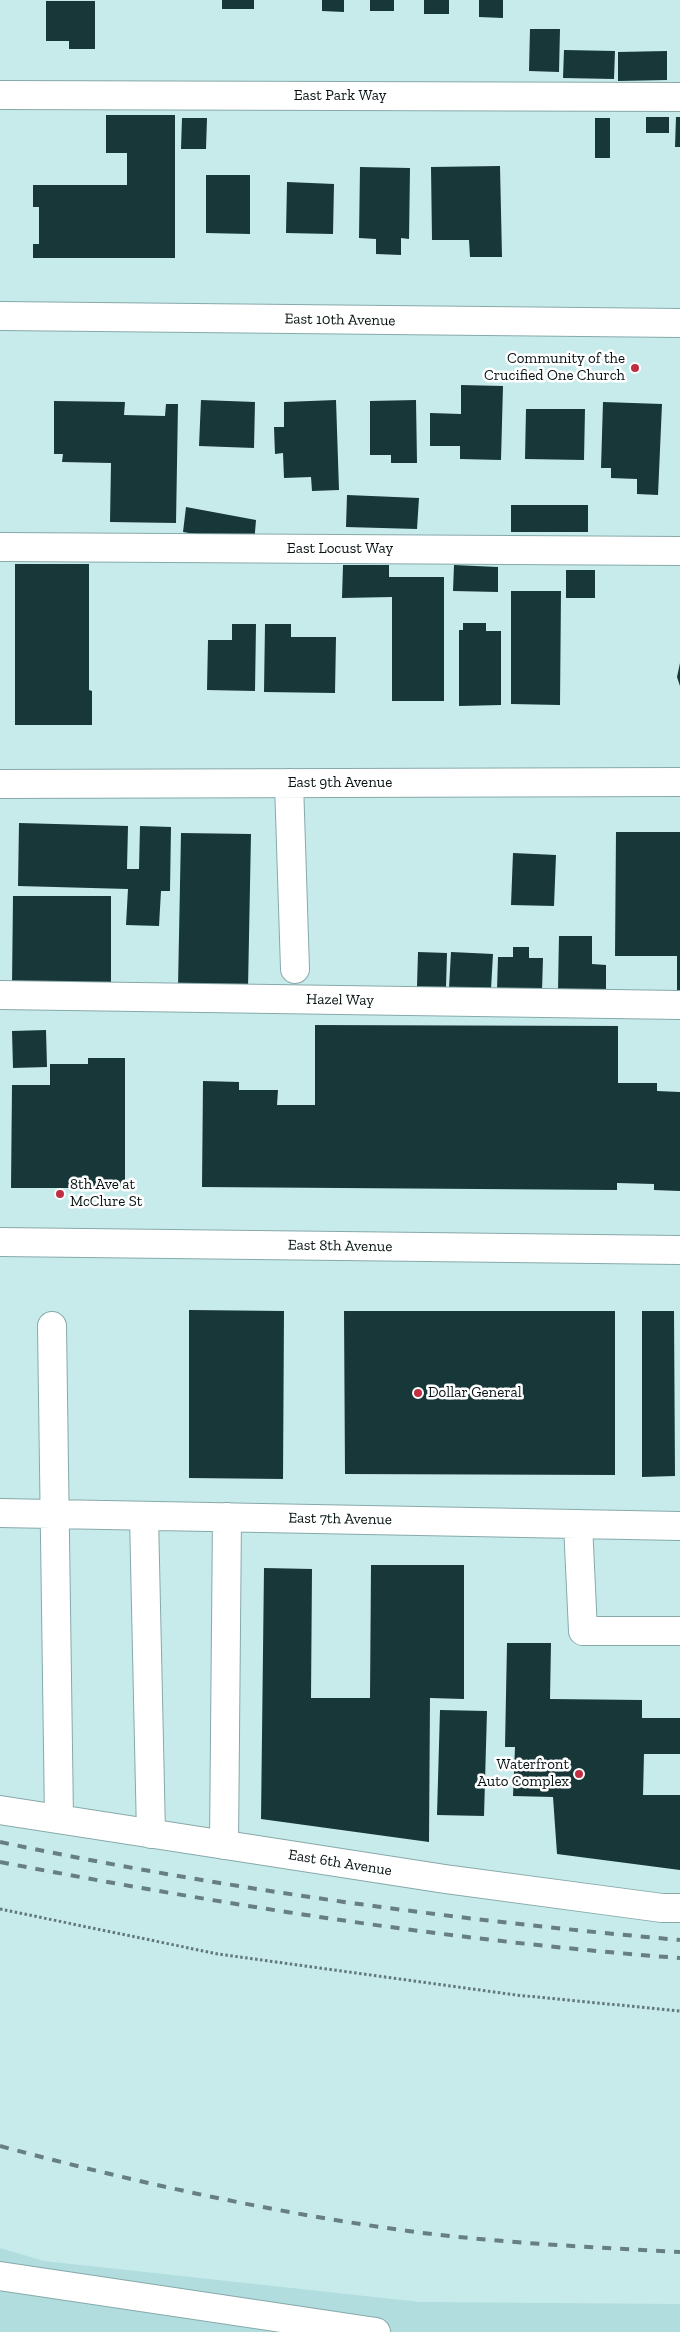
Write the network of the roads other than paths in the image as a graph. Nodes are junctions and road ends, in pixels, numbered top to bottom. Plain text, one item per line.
1 (0, 95) edge
2 (680, 97) edge
3 (0, 316) edge
4 (680, 323) edge
5 (0, 547) edge
6 (680, 551) edge
7 (680, 782) edge
8 (289, 783) junction
9 (0, 784) edge
10 (295, 969) dead end
11 (0, 995) edge
12 (680, 1004) edge
13 (0, 1242) edge
14 (680, 1250) edge
15 (52, 1326) dead end
16 (0, 1512) edge
17 (56, 1514) junction
18 (144, 1516) junction
19 (227, 1517) junction
20 (578, 1524) junction
21 (680, 1526) edge
22 (680, 1631) edge
23 (0, 1810) edge
24 (59, 1819) junction
25 (151, 1834) junction
26 (224, 1845) junction
27 (680, 1908) edge
28 (0, 2276) edge
29 (376, 2332) edge

1 - 2 street, East Park Way
3 - 4 street, East 10th Avenue
5 - 6 street, East Locust Way
7 - 8 street, East 9th Avenue
8 - 9 street, East 9th Avenue
8 - 10 street
11 - 12 street, Hazel Way
13 - 14 street, East 8th Avenue
15 - 17 street
16 - 17 street, East 7th Avenue
17 - 18 street, East 7th Avenue
17 - 24 street
18 - 19 street, East 7th Avenue
18 - 25 street
19 - 20 street, East 7th Avenue
19 - 26 street
20 - 21 street, East 7th Avenue
20 - 22 street
23 - 24 street, East 6th Avenue
24 - 25 street, East 6th Avenue
25 - 26 street, East 6th Avenue
26 - 27 street, East 6th Avenue
28 - 29 street

